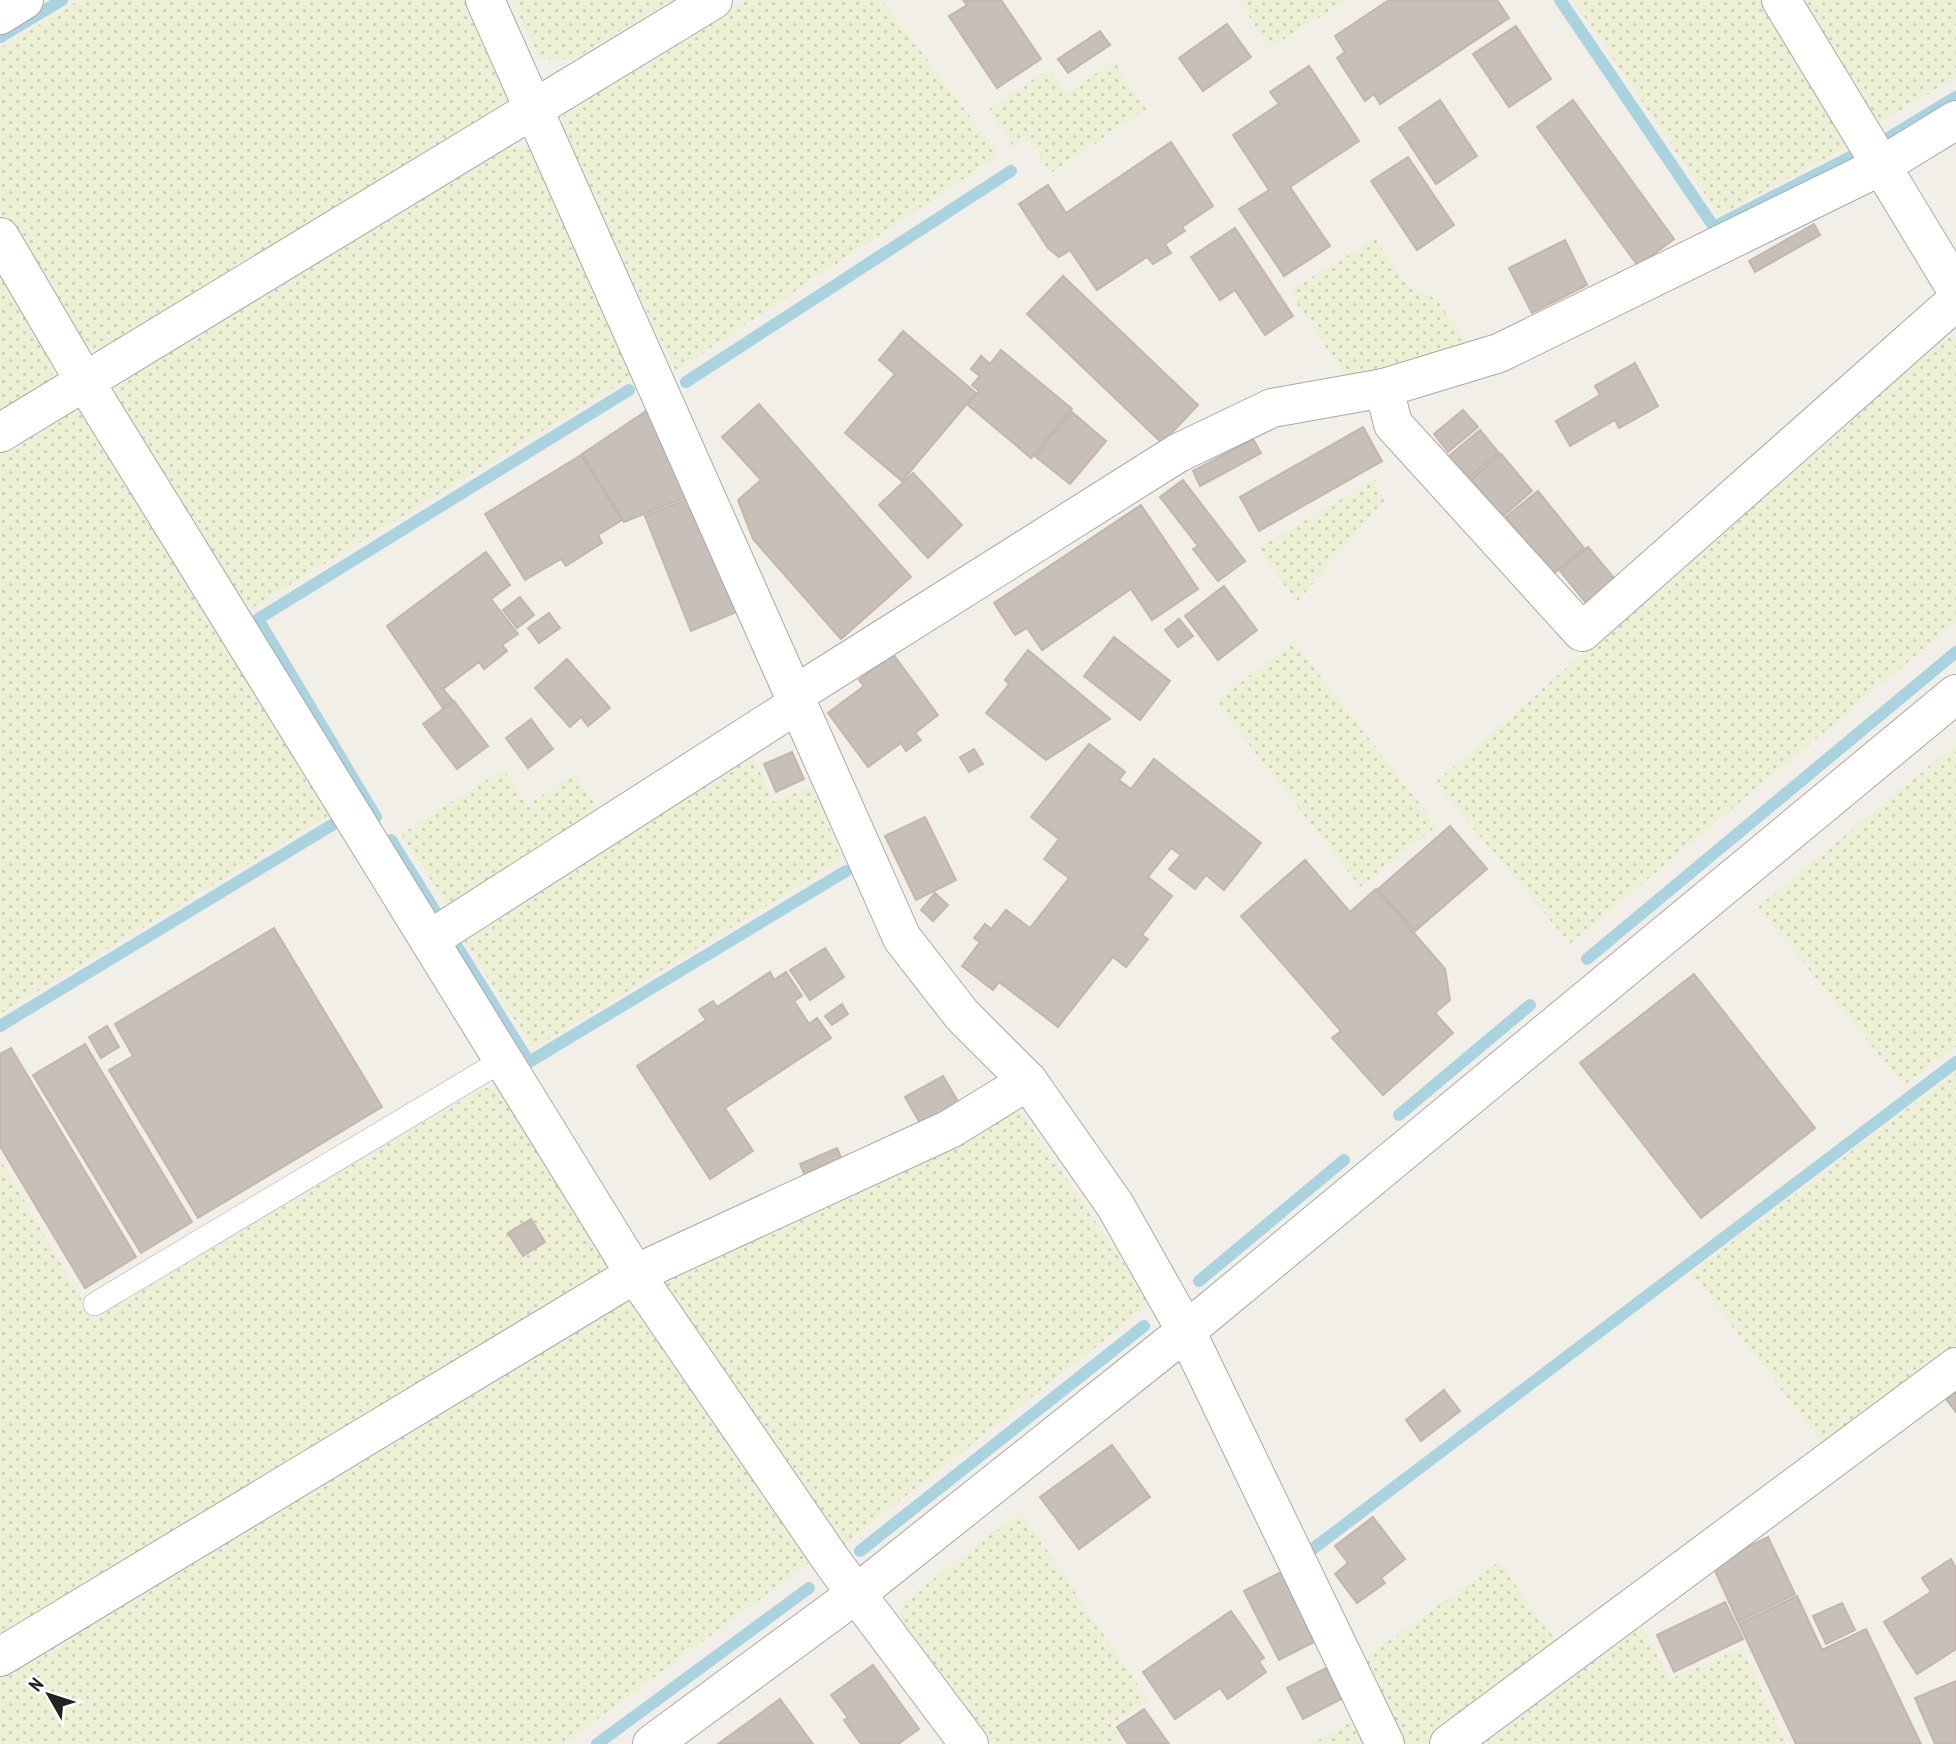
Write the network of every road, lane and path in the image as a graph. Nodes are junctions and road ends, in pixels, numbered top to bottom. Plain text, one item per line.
1 (24, 0) edge
2 (485, 0) edge
3 (713, 0) edge
4 (1781, 0) edge
5 (0, 15) edge
6 (535, 108) junction
7 (1956, 120) edge
8 (1881, 166) junction
9 (0, 237) edge
10 (1956, 289) edge
11 (1956, 301) edge
12 (85, 382) junction
13 (1384, 388) junction
14 (0, 433) edge
15 (1956, 694) edge
16 (797, 699) junction
17 (429, 940) junction
18 (503, 1060) junction
19 (1028, 1081) junction
20 (635, 1274) junction
21 (95, 1304) dead end
22 (1186, 1331) junction
23 (1956, 1367) edge
24 (856, 1594) junction
25 (0, 1657) edge
26 (652, 1744) edge
27 (969, 1744) edge
28 (1385, 1744) edge
29 (1449, 1744) edge

1 - 5 street
2 - 6 street
3 - 6 street
4 - 8 street
6 - 12 street
6 - 16 street
7 - 8 street
8 - 10 street
8 - 13 street
9 - 12 street
11 - 13 street
12 - 14 street
12 - 17 street
13 - 16 street
15 - 22 street
16 - 17 street
16 - 19 street
17 - 18 street
18 - 20 street
18 - 21 lane
19 - 20 street
19 - 22 street
20 - 24 street
20 - 25 street
22 - 24 street
22 - 28 street
23 - 29 street
24 - 26 street
24 - 27 street

